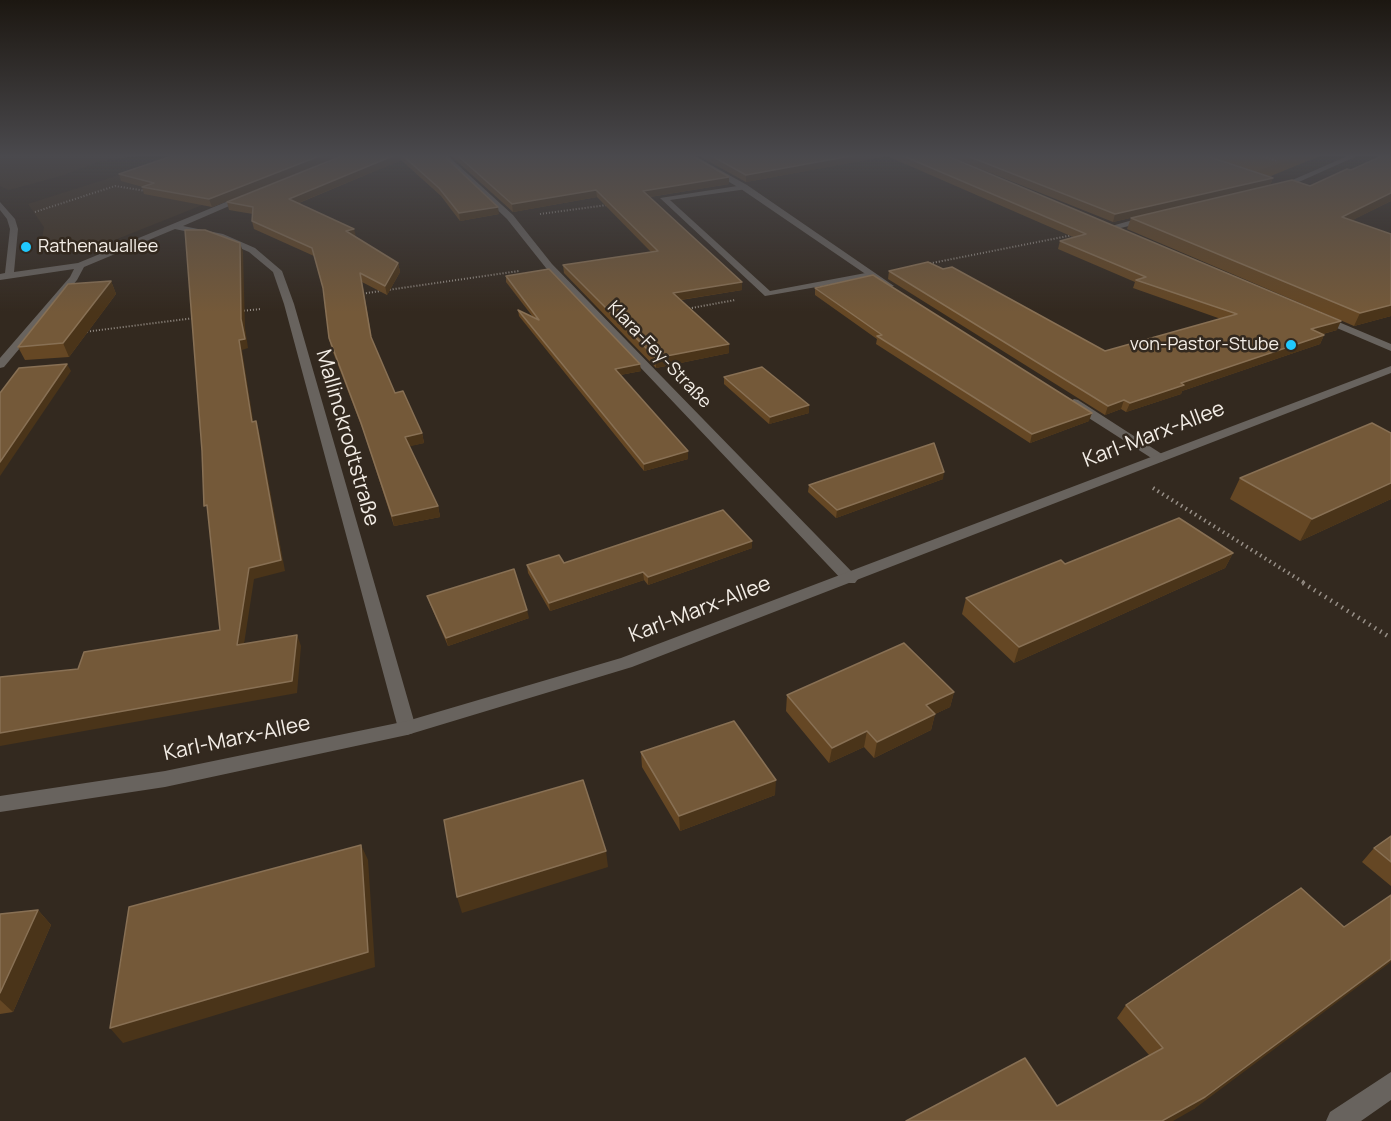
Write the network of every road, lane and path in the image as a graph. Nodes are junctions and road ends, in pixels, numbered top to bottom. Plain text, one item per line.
1 (3, 207) edge
2 (48, 207) edge
3 (219, 207) edge
4 (500, 207) edge
5 (589, 207) edge
6 (674, 207) edge
7 (773, 207) edge
8 (1157, 216) edge
9 (510, 217) junction
10 (12, 219) junction
11 (1101, 223) edge
12 (173, 226) junction
13 (1112, 227) junction
14 (1133, 236) edge
15 (80, 265) junction
16 (549, 267) junction
17 (871, 275) junction
18 (5, 277) edge
19 (0, 286) edge
20 (360, 294) edge
21 (768, 294) junction
22 (901, 294) edge
23 (289, 304) junction
24 (675, 311) edge
25 (230, 313) edge
26 (206, 316) edge
27 (1316, 316) edge
28 (79, 332) edge
29 (1391, 348) edge
30 (0, 365) edge
31 (1391, 369) edge
32 (1061, 395) edge
33 (1161, 458) junction
34 (1128, 471) junction
35 (850, 579) junction
36 (1391, 638) edge
37 (407, 728) junction
38 (0, 804) edge
39 (1391, 1084) edge
40 (1339, 1121) edge

1 - 10 street
2 - 10 path
3 - 12 street
4 - 9 street, Klara-Fey-Straße
5 - 9 path
6 - 21 street
7 - 17 street
8 - 13 street
9 - 16 street, Klara-Fey-Straße
10 - 18 street
11 - 13 street
12 - 15 street
12 - 23 street, Mallinckrodtstraße
13 - 14 street
13 - 17 path
15 - 18 street
15 - 30 street
16 - 20 path
16 - 35 street, Klara-Fey-Straße
17 - 21 street
17 - 22 street
18 - 19 street
21 - 24 path
23 - 25 path
23 - 37 street, Mallinckrodtstraße
26 - 28 path
27 - 29 street
31 - 33 street, Karl-Marx-Allee
32 - 33 street
33 - 34 street, Karl-Marx-Allee
34 - 35 street, Karl-Marx-Allee
34 - 36 path
35 - 37 street, Karl-Marx-Allee
37 - 38 street, Karl-Marx-Allee
39 - 40 street

